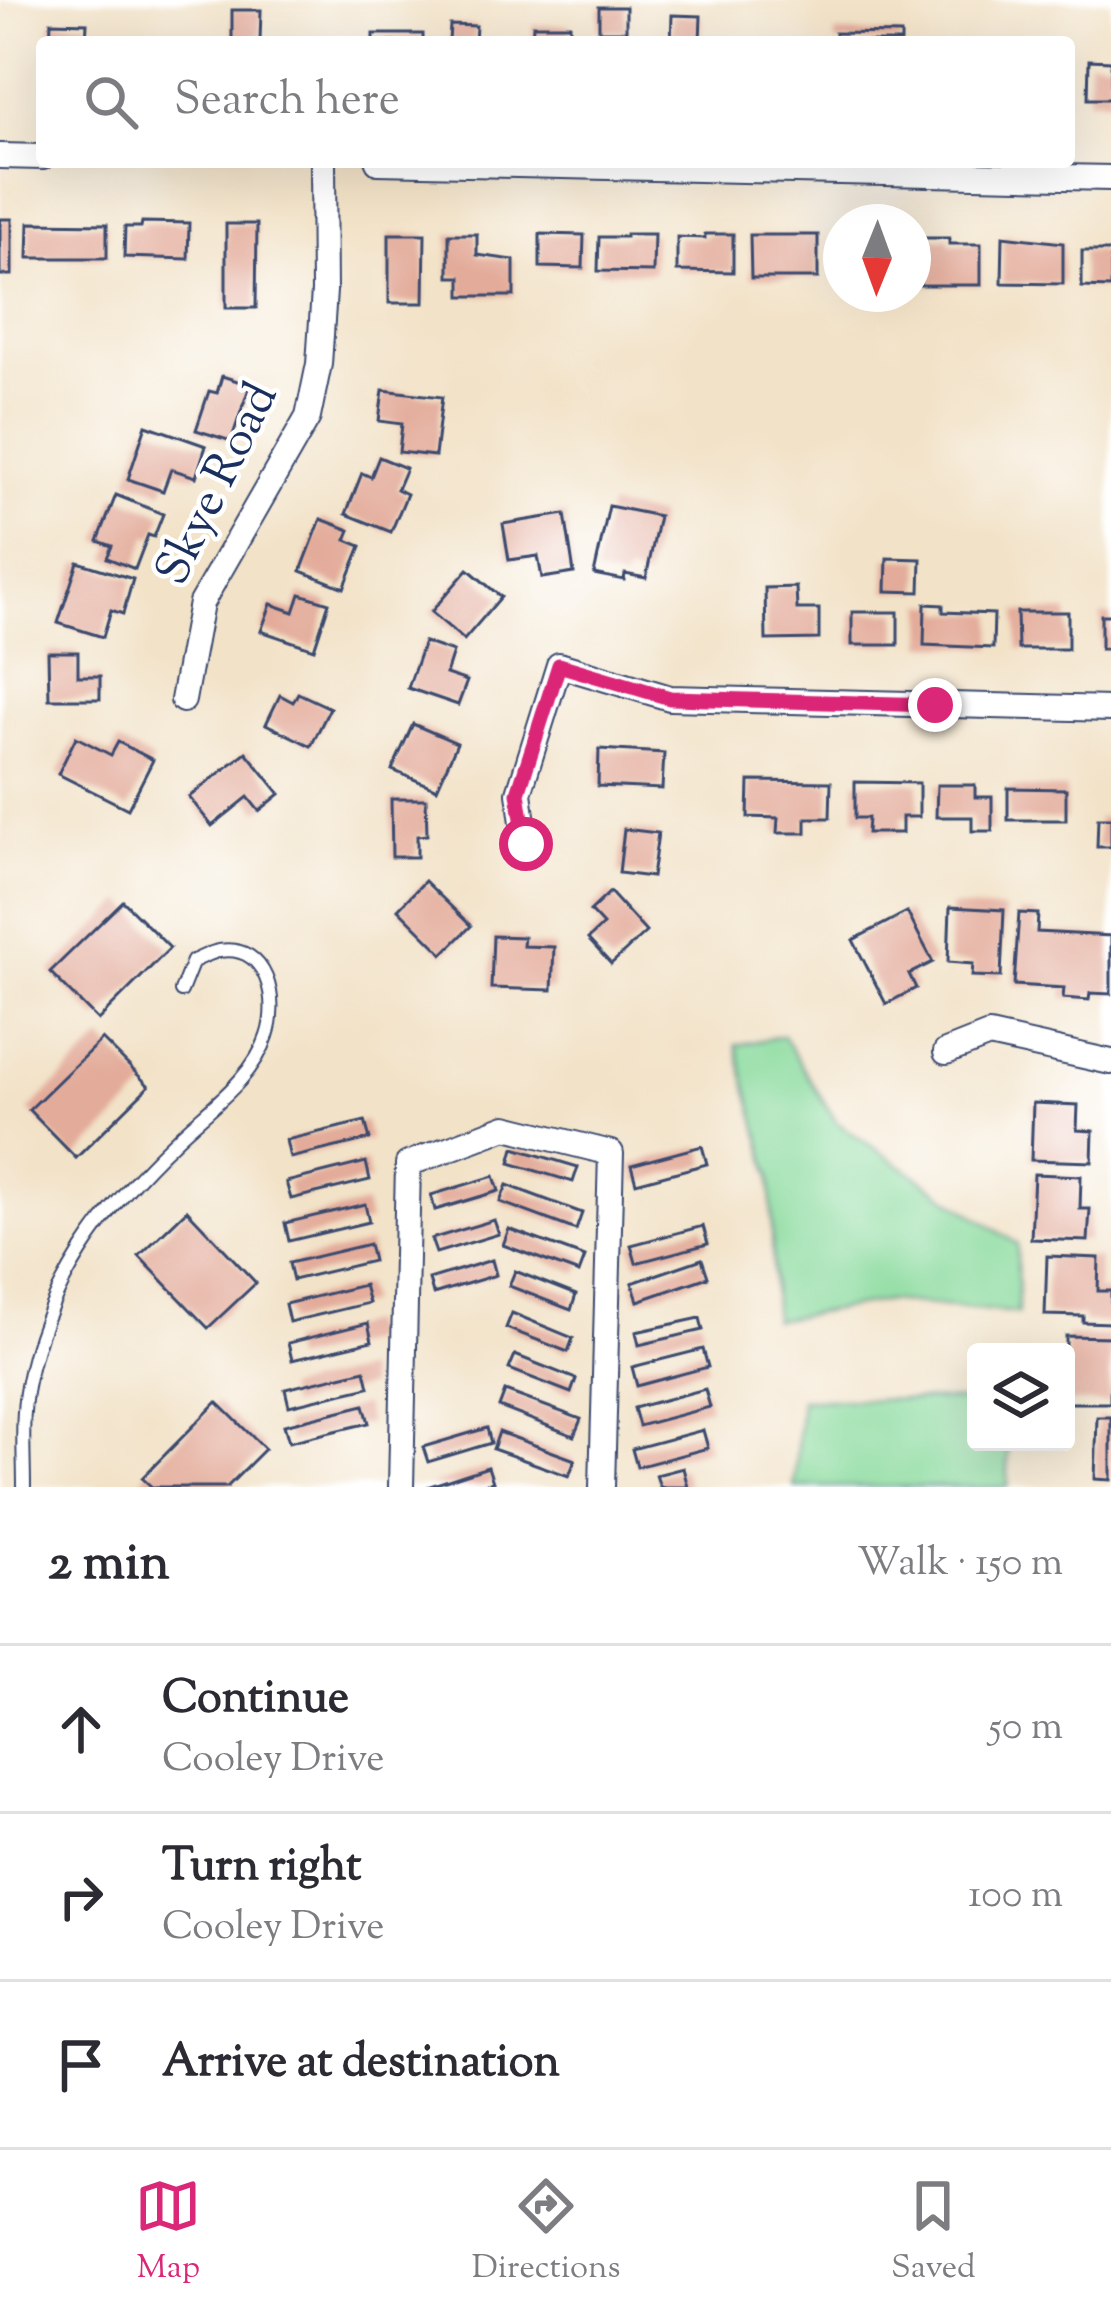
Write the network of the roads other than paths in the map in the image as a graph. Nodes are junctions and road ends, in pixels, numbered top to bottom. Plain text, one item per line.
1 (0, 156) edge
2 (36, 157) edge
3 (323, 168) edge
4 (653, 168) edge
5 (1111, 178) edge
6 (183, 700) dead end
7 (1111, 709) edge
8 (526, 844) dead end
9 (181, 992) dead end
10 (946, 1052) dead end
11 (1111, 1062) edge
12 (24, 1487) edge
13 (401, 1487) edge
14 (602, 1487) edge

1 - 2 street
3 - 6 street, Skye Road
4 - 5 street
7 - 8 street
9 - 12 lane
10 - 11 street
13 - 14 street

